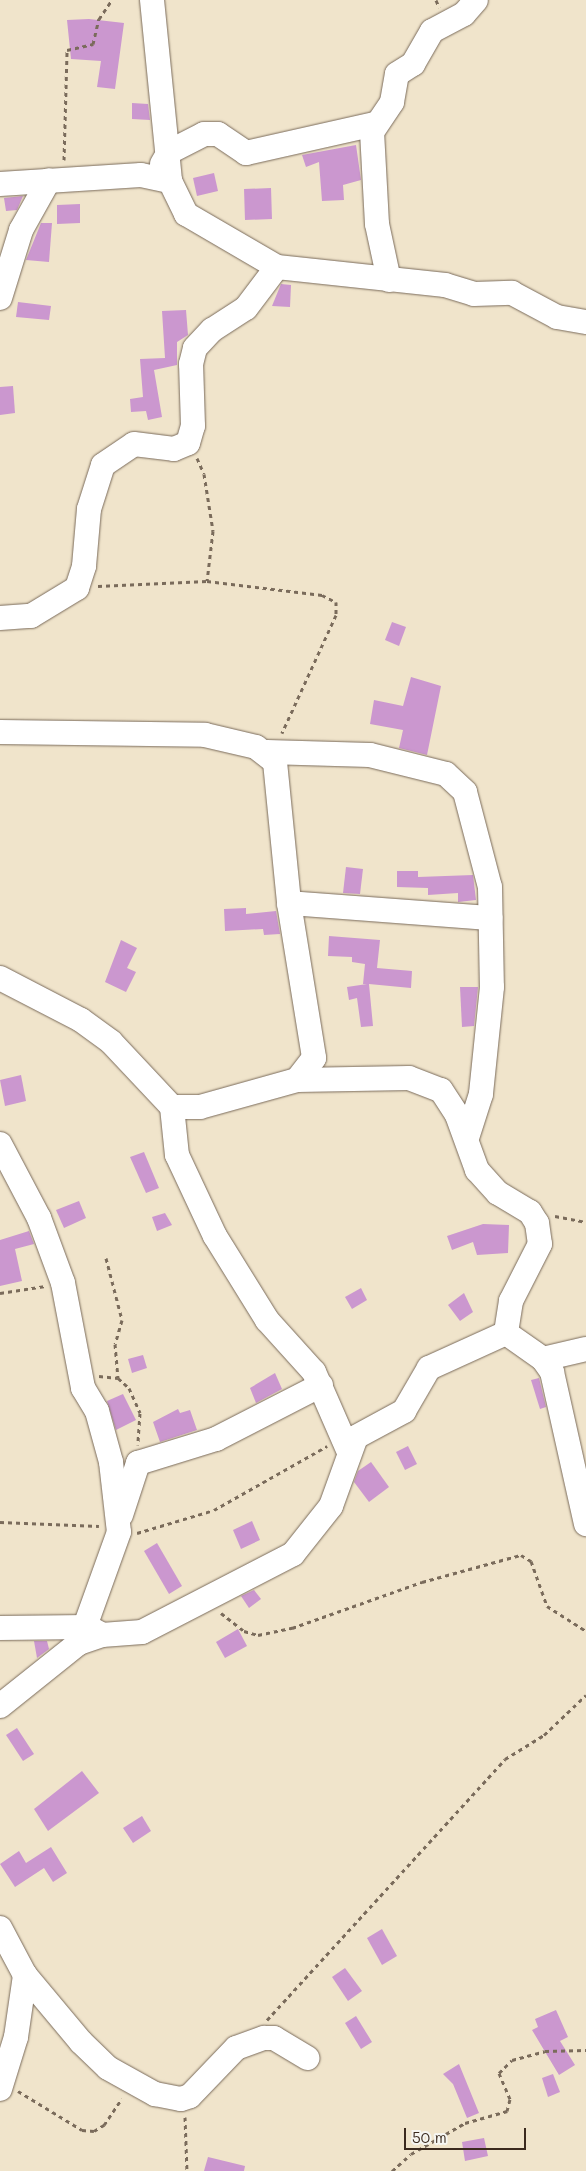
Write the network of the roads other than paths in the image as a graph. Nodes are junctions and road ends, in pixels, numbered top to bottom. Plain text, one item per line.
1 (152, 0) edge
2 (476, 0) edge
3 (375, 124) junction
4 (169, 152) junction
5 (162, 178) junction
6 (48, 180) junction
7 (0, 184) edge
8 (277, 267) junction
9 (389, 280) junction
10 (0, 298) edge
11 (586, 322) edge
12 (0, 618) edge
13 (0, 732) edge
14 (271, 752) junction
15 (289, 903) junction
16 (490, 918) junction
17 (0, 978) edge
18 (314, 1058) junction
19 (298, 1080) junction
20 (337, 1080) junction
21 (172, 1107) junction
22 (467, 1138) junction
23 (0, 1144) edge
24 (506, 1332) junction
25 (586, 1349) edge
26 (543, 1359) junction
27 (321, 1386) junction
28 (346, 1439) junction
29 (586, 1524) edge
30 (119, 1526) junction
31 (0, 1628) edge
32 (90, 1635) junction
33 (0, 1706) edge
34 (0, 1928) edge
35 (25, 1974) junction
36 (307, 2058) dead end
37 (2, 2085) edge

1 - 4 street
2 - 3 street
3 - 4 street
3 - 9 street
4 - 5 street
5 - 6 street
5 - 8 street
6 - 7 street
6 - 10 street
8 - 9 street
8 - 12 street
9 - 11 street
13 - 14 street
14 - 15 street
14 - 16 street
15 - 16 street
15 - 18 street
16 - 22 street
17 - 21 street
18 - 19 street
18 - 20 street
19 - 20 street
19 - 21 street
20 - 22 street
21 - 27 street
22 - 24 street
23 - 30 street
24 - 26 street
24 - 28 street
25 - 26 street
26 - 29 street
27 - 28 street
27 - 30 street
28 - 32 street
30 - 32 street
31 - 32 street
32 - 33 street
34 - 35 street
35 - 36 street
35 - 37 street

